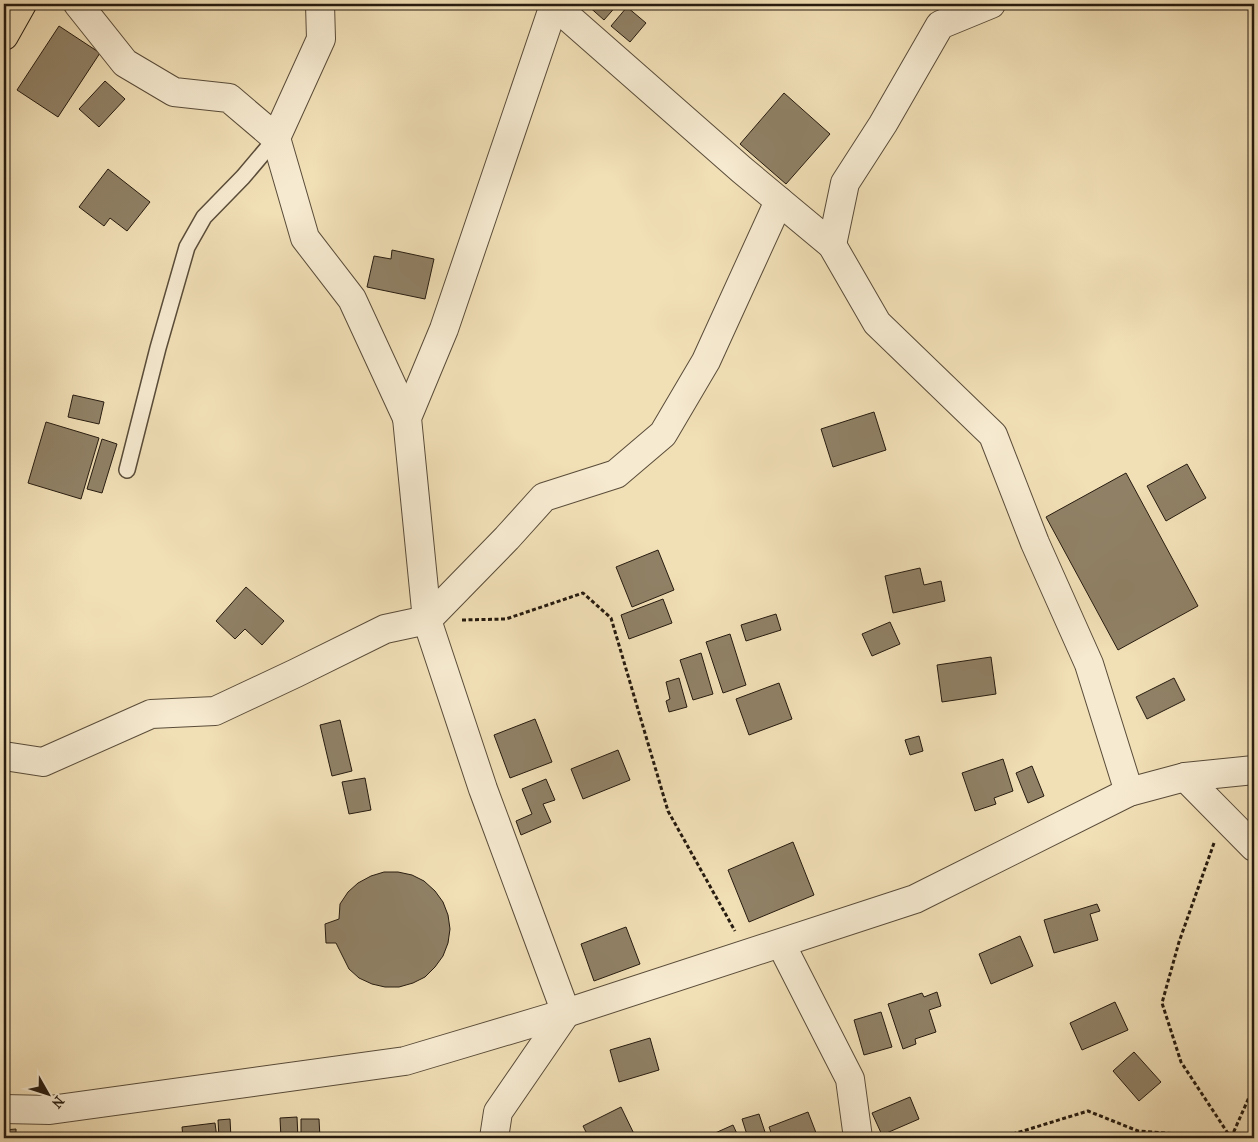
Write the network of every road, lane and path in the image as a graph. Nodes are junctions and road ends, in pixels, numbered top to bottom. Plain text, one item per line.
1 (22, 4) edge
2 (78, 4) edge
3 (320, 4) edge
4 (553, 4) edge
5 (991, 4) edge
6 (4, 36) edge
7 (276, 138) junction
8 (779, 201) junction
9 (832, 245) junction
10 (407, 418) junction
11 (127, 470) dead end
12 (427, 620) junction
13 (4, 756) edge
14 (1254, 770) edge
15 (1184, 777) junction
16 (1129, 792) junction
17 (1223, 817) junction
18 (1254, 847) edge
19 (781, 944) junction
20 (748, 954) junction
21 (566, 1013) junction
22 (1254, 1086) edge
23 (4, 1109) edge
24 (494, 1138) edge
25 (858, 1138) edge
26 (1000, 1138) edge
27 (1231, 1138) edge

1 - 6 main road
2 - 7 street
3 - 7 street
4 - 8 street
4 - 10 street
5 - 9 street
7 - 10 street
7 - 11 lane
8 - 9 street
8 - 12 street
9 - 16 street
10 - 12 street
12 - 13 street
12 - 20 path
12 - 21 street
14 - 15 street
15 - 16 street
15 - 17 street
16 - 19 street
17 - 18 street
17 - 27 path
19 - 20 street
19 - 25 street
20 - 21 street
21 - 23 street
21 - 24 street
22 - 27 path
26 - 27 path

